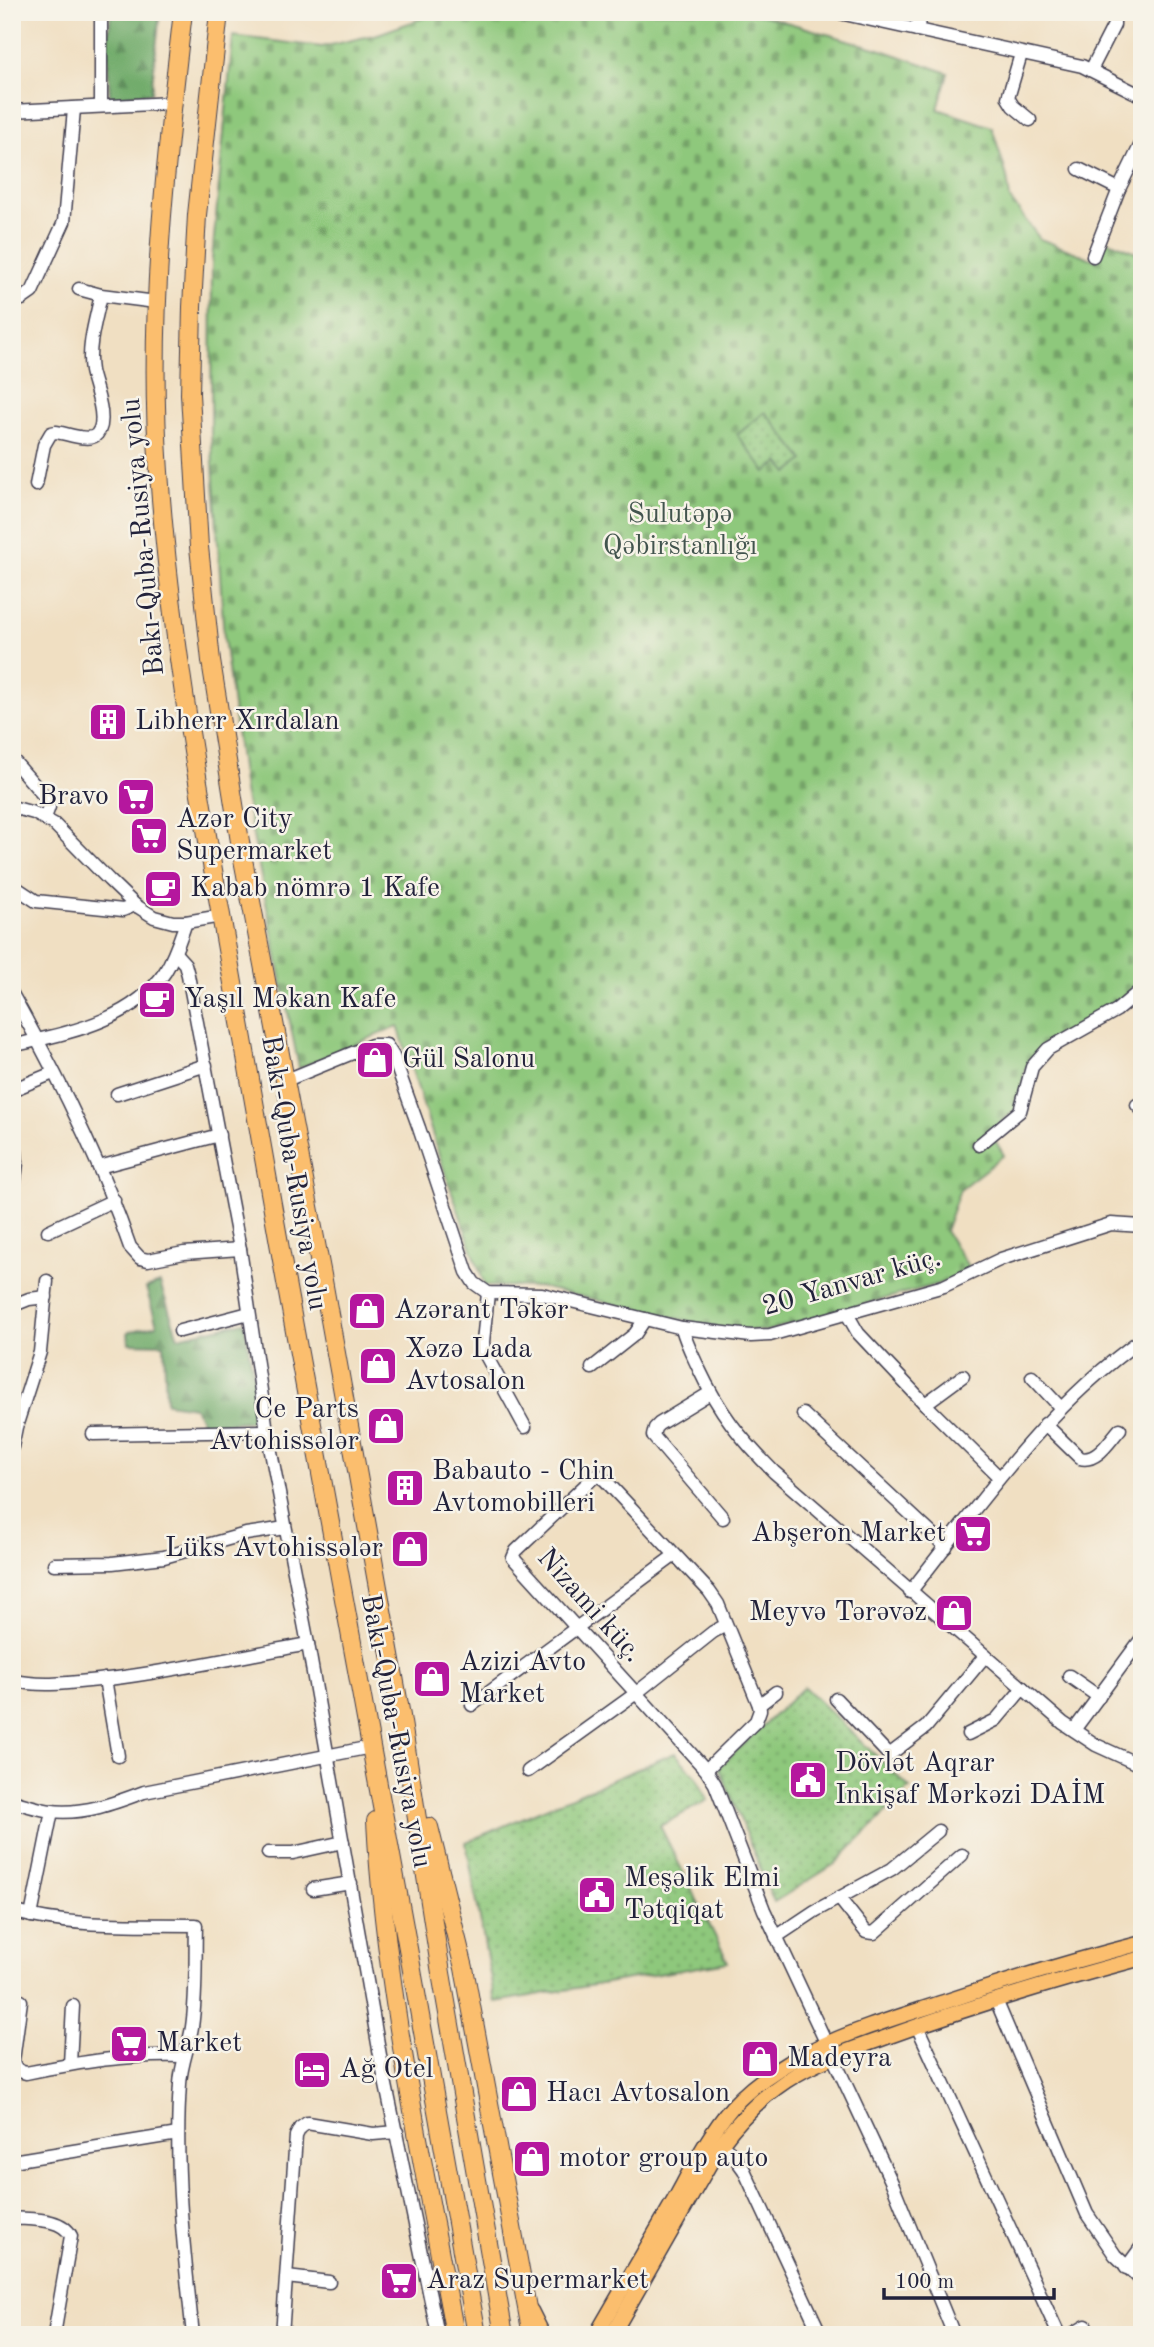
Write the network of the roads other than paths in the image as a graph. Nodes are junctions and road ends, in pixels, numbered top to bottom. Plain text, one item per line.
1 (101, 12) edge
2 (183, 12) edge
3 (219, 12) edge
4 (835, 12) edge
5 (922, 12) edge
6 (1114, 12) edge
7 (917, 30) junction
8 (1021, 54) junction
9 (1091, 70) junction
10 (1142, 96) edge
11 (172, 103) junction
12 (101, 106) junction
13 (74, 109) junction
14 (12, 111) edge
15 (1030, 120) dead end
16 (1141, 143) edge
17 (1079, 169) dead end
18 (1119, 190) junction
19 (1093, 256) dead end
20 (79, 289) dead end
21 (101, 295) junction
22 (12, 297) edge
23 (156, 302) junction
24 (36, 485) dead end
25 (12, 759) edge
26 (12, 807) edge
27 (46, 818) junction
28 (12, 885) edge
29 (135, 905) junction
30 (220, 916) junction
31 (186, 922) junction
32 (175, 953) junction
33 (1142, 989) edge
34 (12, 993) edge
35 (38, 1040) junction
36 (12, 1046) edge
37 (206, 1065) junction
38 (52, 1073) junction
39 (284, 1081) junction
40 (12, 1090) edge
41 (117, 1094) dead end
42 (12, 1116) edge
43 (219, 1135) junction
44 (979, 1145) dead end
45 (99, 1167) junction
46 (114, 1200) junction
47 (12, 1202) edge
48 (1142, 1226) edge
49 (48, 1231) dead end
50 (240, 1250) junction
51 (47, 1281) dead end
52 (488, 1293) junction
53 (46, 1297) junction
54 (14, 1305) edge
55 (249, 1312) junction
56 (846, 1312) junction
57 (645, 1319) junction
58 (682, 1328) junction
59 (180, 1331) dead end
60 (1142, 1339) edge
61 (592, 1368) dead end
62 (962, 1376) dead end
63 (1031, 1377) dead end
64 (710, 1393) junction
65 (925, 1404) junction
66 (1061, 1408) junction
67 (803, 1414) dead end
68 (1045, 1424) junction
69 (525, 1427) dead end
70 (1120, 1429) dead end
71 (267, 1431) junction
72 (93, 1434) dead end
73 (13, 1441) edge
74 (999, 1477) junction
75 (723, 1518) dead end
76 (285, 1528) junction
77 (946, 1547) junction
78 (676, 1555) junction
79 (54, 1564) dead end
80 (910, 1592) junction
81 (726, 1625) junction
82 (578, 1629) junction
83 (1142, 1638) edge
84 (308, 1644) junction
85 (985, 1656) junction
86 (1069, 1676) dead end
87 (105, 1679) junction
88 (12, 1680) edge
89 (1023, 1688) junction
90 (776, 1692) dead end
91 (635, 1694) junction
92 (1099, 1697) junction
93 (836, 1699) dead end
94 (472, 1705) dead end
95 (759, 1705) junction
96 (1074, 1730) junction
97 (968, 1734) dead end
98 (405, 1742) junction
99 (371, 1747) junction
100 (118, 1756) dead end
101 (328, 1756) junction
102 (1142, 1766) edge
103 (706, 1770) junction
104 (528, 1771) dead end
105 (12, 1801) edge
106 (52, 1811) junction
107 (938, 1831) dead end
108 (343, 1842) junction
109 (268, 1853) dead end
110 (962, 1855) dead end
111 (351, 1883) junction
112 (313, 1889) dead end
113 (839, 1898) junction
114 (12, 1911) edge
115 (31, 1916) junction
116 (776, 1937) junction
117 (1142, 1943) edge
118 (1142, 1958) edge
119 (996, 2000) junction
120 (21, 2001) dead end
121 (73, 2006) dead end
122 (917, 2026) junction
123 (830, 2050) junction
124 (184, 2056) junction
125 (70, 2064) junction
126 (14, 2069) edge
127 (397, 2133) junction
128 (178, 2134) junction
129 (721, 2144) junction
130 (12, 2161) edge
131 (12, 2218) edge
132 (1142, 2246) edge
133 (1126, 2268) junction
134 (287, 2277) junction
135 (1142, 2281) edge
136 (329, 2282) dead end
137 (524, 2294) junction
138 (1086, 2326) dead end
139 (601, 2333) edge
140 (54, 2335) edge
141 (193, 2335) edge
142 (282, 2335) edge
143 (438, 2335) edge
144 (456, 2335) edge
145 (477, 2335) edge
146 (504, 2335) edge
147 (532, 2335) edge
148 (543, 2335) edge
149 (821, 2335) edge
150 (954, 2335) edge
151 (1059, 2335) edge
152 (1071, 2335) edge

1 - 12 street
2 - 11 highway, Bakı-Quba-Rusiya yolu
3 - 39 highway, Bakı-Quba-Rusiya yolu
4 - 7 street
5 - 7 street
6 - 9 street
7 - 8 street
8 - 9 street
8 - 15 street
9 - 10 street
11 - 12 street
11 - 23 highway, Bakı-Quba-Rusiya yolu
12 - 13 street
13 - 14 street
13 - 22 street
16 - 18 street
17 - 18 street
18 - 19 street
20 - 21 street
21 - 23 street
21 - 24 street
23 - 30 highway, Bakı-Quba-Rusiya yolu
25 - 27 street
26 - 27 street
27 - 29 street
28 - 29 street
29 - 31 street
30 - 31 street
30 - 99 highway, Bakı-Quba-Rusiya yolu
31 - 32 street
32 - 35 street
32 - 37 street
33 - 44 street
34 - 35 street
35 - 36 street
35 - 38 street
37 - 41 street
37 - 43 street
38 - 40 street
38 - 45 street
39 - 52 street
39 - 98 highway, Bakı-Quba-Rusiya yolu
42 - 47 street
43 - 45 street
43 - 50 street
45 - 46 street
46 - 49 street
46 - 50 street
48 - 56 street, 20 Yanvar küç.
50 - 55 street
51 - 53 street
52 - 57 street, 20 Yanvar küç.
52 - 69 street
53 - 54 street
53 - 73 street
55 - 59 street
55 - 71 street
56 - 58 street, 20 Yanvar küç.
56 - 65 street
57 - 58 street, 20 Yanvar küç.
57 - 61 street
58 - 64 street
60 - 66 street
62 - 65 street
63 - 66 street
64 - 75 street
64 - 80 street
65 - 74 street
66 - 68 street
67 - 77 street
68 - 70 street
68 - 74 street
71 - 72 street
71 - 76 street
74 - 77 street
76 - 79 street
76 - 84 street
77 - 80 street
78 - 81 street, Nizami küç.
78 - 82 street
78 - 82 street, Nizami küç.
80 - 85 street
81 - 91 street
81 - 95 street, Nizami küç.
82 - 91 street, Nizami küç.
82 - 94 street
83 - 92 street
84 - 87 street
84 - 101 street
85 - 89 street
85 - 93 street
86 - 92 street
87 - 88 street
87 - 100 street
89 - 96 street
89 - 97 street
90 - 95 street
91 - 103 street, Nizami küç.
91 - 104 street
92 - 96 street
95 - 103 street
96 - 102 street
98 - 137 highway
98 - 146 highway, Bakı-Quba-Rusiya yolu
99 - 101 street
99 - 144 highway
99 - 145 highway, Bakı-Quba-Rusiya yolu
101 - 106 street
101 - 108 street
103 - 116 street, Nizami küç.
105 - 106 street
106 - 115 street
107 - 113 street
108 - 109 street
108 - 111 street
110 - 113 street
111 - 112 street
111 - 127 street
113 - 116 street
114 - 115 street
115 - 124 street
116 - 123 street, Nizami küç.
117 - 123 main road
118 - 119 main road
119 - 122 main road
119 - 133 street
120 - 126 street
121 - 125 street
122 - 123 main road
122 - 151 street
123 - 129 main road
123 - 139 main road
123 - 150 street, Nizami küç.
124 - 125 street
124 - 128 street
125 - 126 street
127 - 134 street
127 - 143 street
128 - 130 street
128 - 141 street
129 - 139 main road
129 - 149 street
131 - 140 street
132 - 133 street
133 - 135 street
134 - 136 street
134 - 142 street
137 - 147 highway
137 - 148 main road
138 - 152 street

